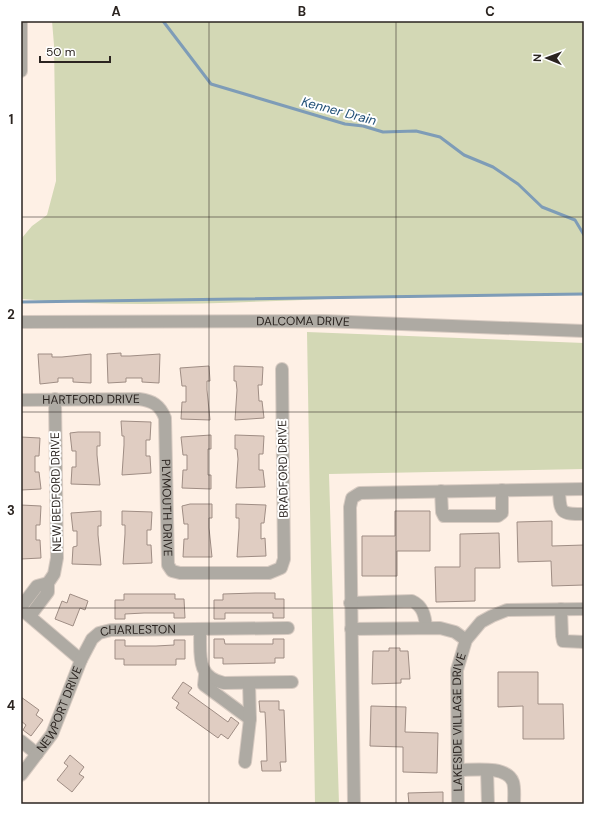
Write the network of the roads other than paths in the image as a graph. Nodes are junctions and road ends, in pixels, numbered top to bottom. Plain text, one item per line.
1 (21, 21) edge
2 (21, 56) edge
3 (21, 71) edge
4 (21, 322) edge
5 (584, 331) edge
6 (282, 369) dead end
7 (55, 399) junction
8 (21, 400) edge
9 (158, 406) joint
10 (584, 489) edge
11 (502, 490) junction
12 (559, 490) junction
13 (441, 492) junction
14 (584, 514) edge
15 (280, 568) joint
16 (350, 603) junction
17 (561, 609) junction
18 (584, 609) edge
19 (24, 611) edge
20 (426, 627) junction
21 (288, 628) dead end
22 (200, 629) junction
23 (350, 629) junction
24 (466, 640) junction
25 (584, 642) edge
26 (81, 660) junction
27 (205, 675) junction
28 (292, 682) dead end
29 (249, 683) junction
30 (250, 719) junction
31 (21, 741) edge
32 (37, 754) junction
33 (245, 762) dead end
34 (458, 770) junction
35 (487, 770) junction
36 (21, 775) edge
37 (354, 804) edge
38 (458, 804) edge
39 (488, 804) edge
40 (514, 804) edge

1 - 2 street
2 - 3 street
4 - 5 street, DALCOMA DRIVE
6 - 15 street, BRADFORD DRIVE
7 - 8 street, HARTFORD DRIVE
7 - 9 street, HARTFORD DRIVE
7 - 19 street, NEW BEDFORD DRIVE
9 - 15 street, PLYMOUTH DRIVE
10 - 12 street
11 - 12 street
11 - 13 street
11 - 13 street
12 - 14 street
13 - 16 street
16 - 20 street
16 - 23 street
17 - 18 street, LAKESIDE VILLAGE DRIVE
17 - 24 street, LAKESIDE VILLAGE DRIVE
17 - 25 street
19 - 26 street
20 - 23 street, LAKESIDE VILLAGE DRIVE
20 - 24 street, LAKESIDE VILLAGE DRIVE
21 - 22 street, CHARLESTON
22 - 26 street, CHARLESTON
22 - 27 street
23 - 37 street
24 - 34 street, LAKESIDE VILLAGE DRIVE
26 - 32 street, NEWPORT DRIVE
27 - 29 street
27 - 30 street
28 - 29 street
29 - 30 street
30 - 33 street
31 - 32 street
32 - 36 street, NEWPORT DRIVE
34 - 35 street
34 - 38 street, LAKESIDE VILLAGE DRIVE
35 - 39 street
35 - 40 street

